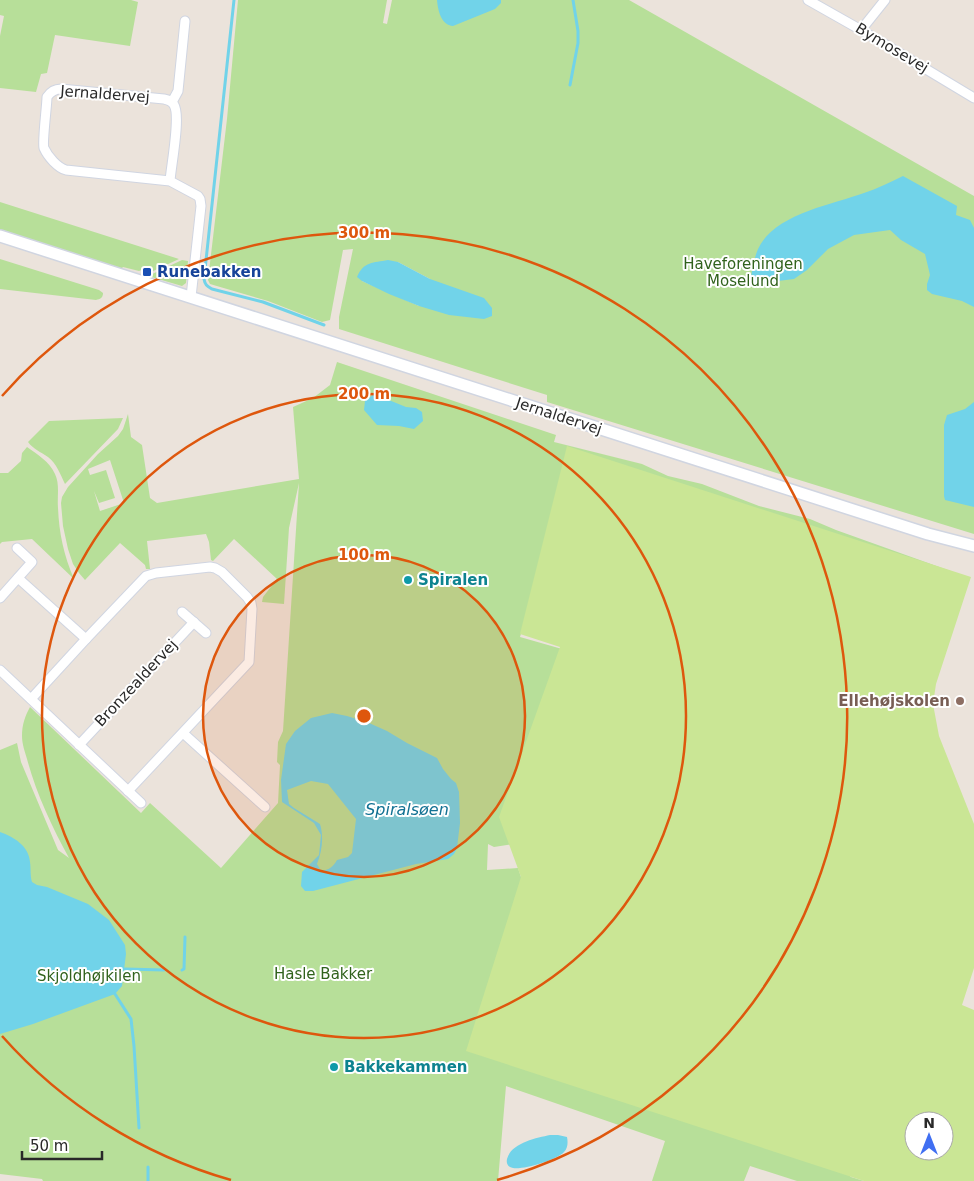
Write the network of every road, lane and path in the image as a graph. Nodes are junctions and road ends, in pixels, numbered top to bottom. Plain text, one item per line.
1 (808, 0) edge
2 (885, 0) edge
3 (185, 21) dead end
4 (861, 30) junction
5 (974, 98) edge
6 (172, 102) junction
7 (170, 181) junction
8 (0, 236) edge
9 (191, 297) junction
10 (928, 534) junction
11 (974, 546) edge
12 (17, 548) dead end
13 (974, 555) edge
14 (18, 578) junction
15 (0, 598) edge
16 (182, 612) dead end
17 (194, 622) junction
18 (206, 633) dead end
19 (86, 639) junction
20 (0, 670) edge
21 (31, 699) junction
22 (183, 734) junction
23 (79, 745) junction
24 (128, 791) junction
25 (142, 803) dead end
26 (265, 807) dead end

1 - 4 street, Bymosevej
2 - 4 street
3 - 6 street
4 - 5 street, Bymosevej
6 - 7 street
6 - 7 street, Jernaldervej
7 - 9 street, Jernaldervej
8 - 9 street, Jernaldervej
9 - 10 street, Jernaldervej
10 - 11 street, Jernaldervej
10 - 13 street, Jernaldervej
12 - 14 street
14 - 15 street
14 - 19 street
16 - 17 street
17 - 18 street
17 - 23 street, Bronzealdervej
19 - 21 street
19 - 22 street
20 - 21 street
21 - 23 street
22 - 24 street
22 - 26 street
23 - 24 street
24 - 25 street

